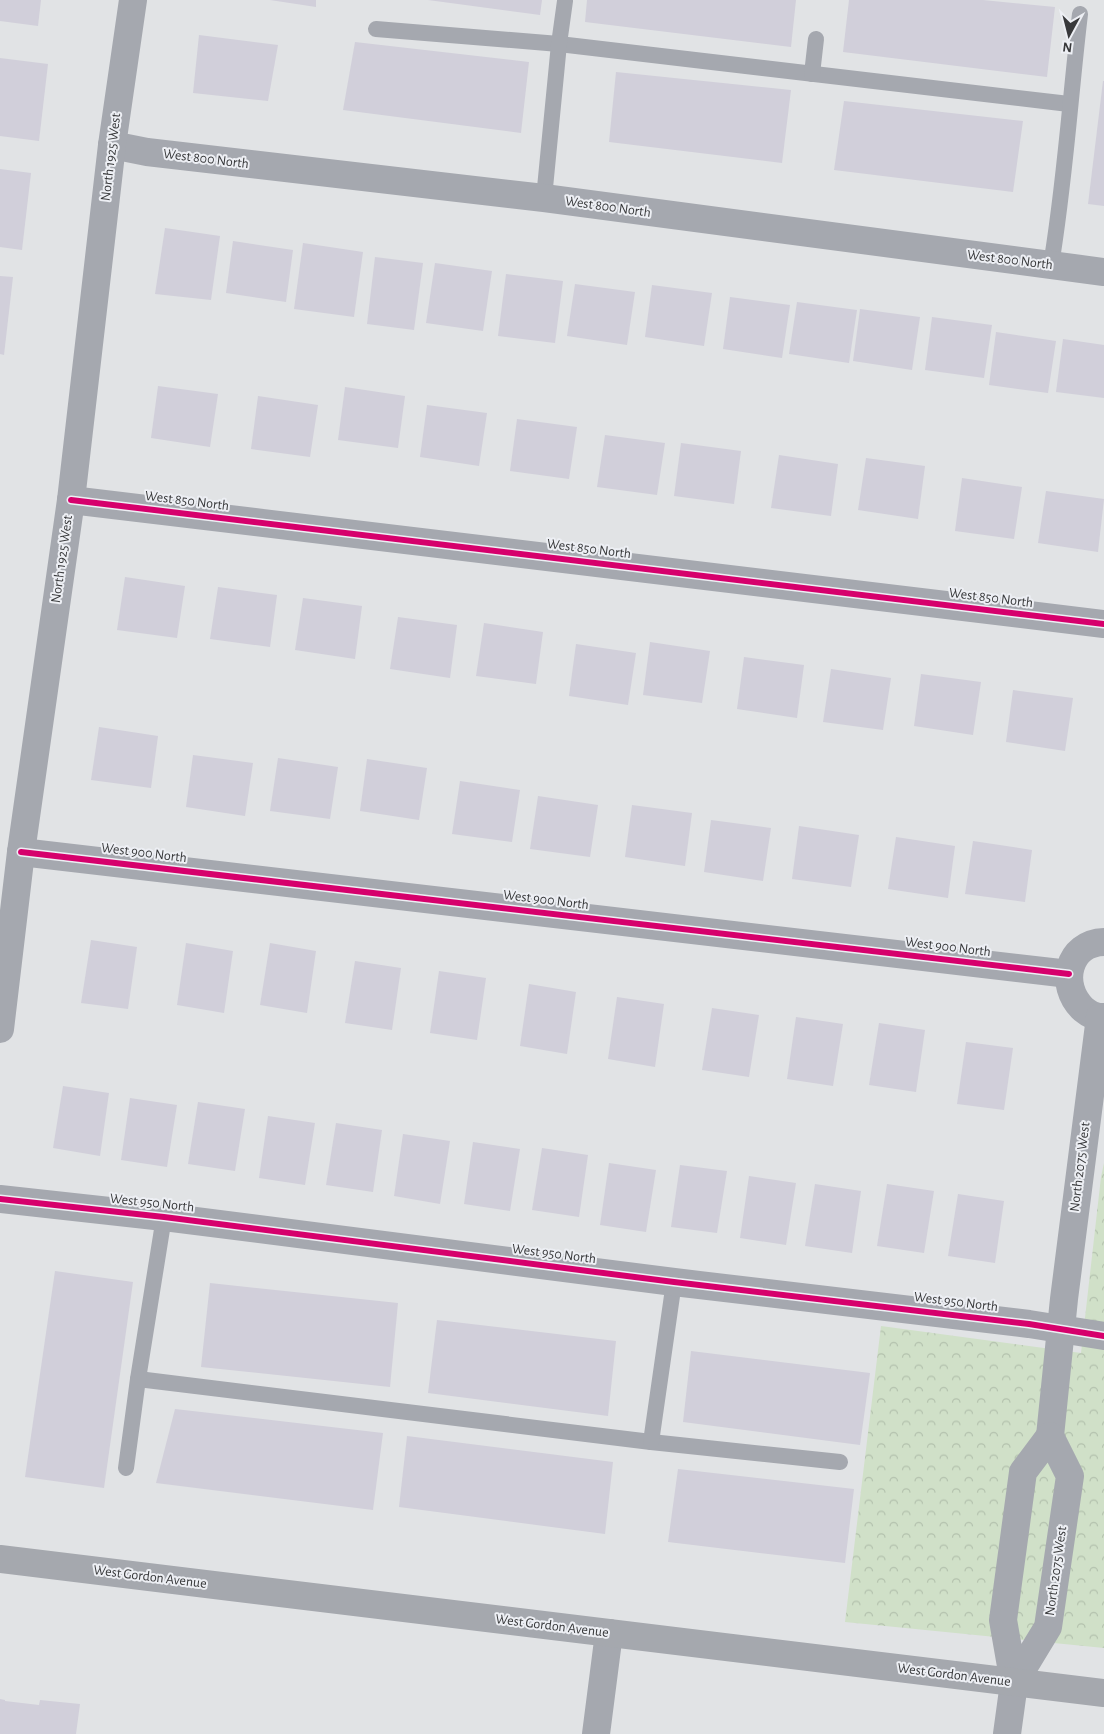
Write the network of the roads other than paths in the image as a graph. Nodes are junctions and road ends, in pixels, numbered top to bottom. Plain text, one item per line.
1 (133, 0) edge
2 (566, 1) edge
3 (1080, 14) dead end
4 (376, 29) dead end
5 (816, 39) dead end
6 (559, 44) junction
7 (812, 74) junction
8 (1069, 104) junction
9 (112, 145) junction
10 (544, 198) junction
11 (1051, 265) junction
12 (1104, 272) edge
13 (71, 500) junction
14 (1104, 624) edge
15 (21, 852) junction
16 (1104, 942) edge
17 (1068, 974) junction
18 (1102, 1017) edge
19 (0, 1029) edge
20 (0, 1199) edge
21 (164, 1217) junction
22 (674, 1282) junction
23 (1060, 1329) junction
24 (1104, 1336) edge
25 (138, 1379) junction
26 (1050, 1436) junction
27 (651, 1442) junction
28 (840, 1462) dead end
29 (126, 1468) dead end
30 (0, 1559) edge
31 (609, 1633) junction
32 (1014, 1682) junction
33 (1104, 1693) edge
34 (596, 1734) edge
35 (1007, 1734) edge

1 - 9 street, North 1925 West
2 - 6 lane
3 - 8 lane
4 - 6 lane
5 - 7 lane
6 - 7 lane
6 - 10 lane
7 - 8 lane
8 - 11 lane
9 - 10 street, West 800 North
9 - 13 street, North 1925 West
10 - 11 street, West 800 North
11 - 12 street, West 800 North
13 - 14 street, West 850 North
13 - 15 street, North 1925 West
15 - 17 street, West 900 North
15 - 19 street, North 1925 West
16 - 17 street
17 - 18 street
18 - 23 street, North 2075 West
20 - 21 street, West 950 North
21 - 22 street, West 950 North
21 - 25 lane
22 - 23 street, West 950 North
22 - 27 lane
23 - 24 street, West 950 North
23 - 26 street, North 2075 West
25 - 27 lane
25 - 29 lane
26 - 32 street
26 - 32 street, North 2075 West
27 - 28 lane
30 - 31 main road, West Gordon Avenue
31 - 32 main road, West Gordon Avenue
31 - 34 street
32 - 33 main road, West Gordon Avenue
32 - 35 street

